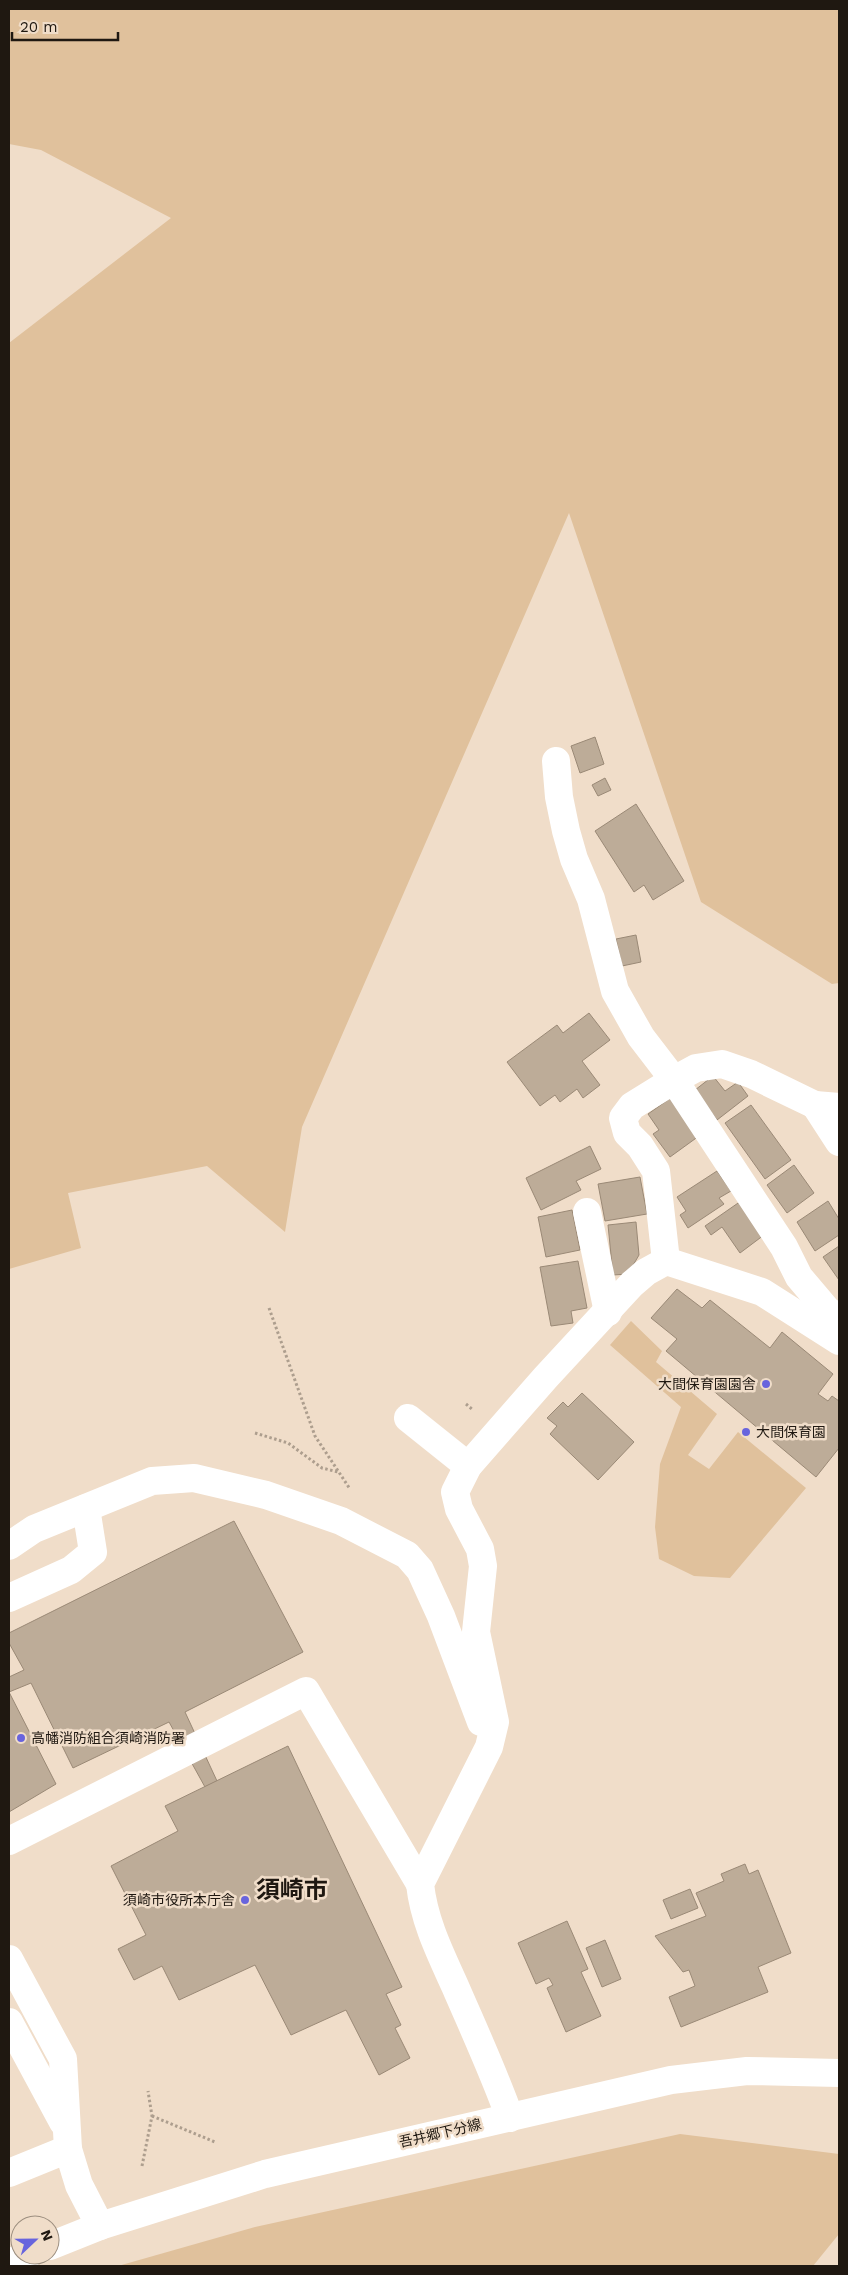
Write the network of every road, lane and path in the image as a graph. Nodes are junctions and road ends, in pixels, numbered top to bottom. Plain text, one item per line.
1 (556, 762) dead end
2 (674, 1080) junction
3 (827, 1106) edge
4 (839, 1142) edge
5 (587, 1212) dead end
6 (666, 1261) junction
7 (269, 1308) dead end
8 (608, 1312) junction
9 (839, 1319) edge
10 (839, 1341) edge
11 (408, 1418) dead end
12 (255, 1433) dead end
13 (468, 1466) junction
14 (339, 1473) junction
15 (86, 1508) junction
16 (341, 1520) junction
17 (9, 1546) edge
18 (9, 1598) edge
19 (489, 1747) junction
20 (9, 1842) edge
21 (420, 1884) junction
22 (9, 1959) edge
23 (9, 2022) edge
24 (839, 2073) edge
25 (148, 2091) dead end
26 (152, 2116) junction
27 (510, 2118) junction
28 (66, 2137) junction
29 (215, 2142) dead end
30 (142, 2166) dead end
31 (9, 2173) edge
32 (100, 2226) junction
33 (60, 2242) edge

1 - 2 street
2 - 3 street
2 - 6 street
2 - 9 street
3 - 4 street
5 - 8 street
6 - 8 street
6 - 10 street
7 - 14 path
8 - 13 street
11 - 13 street
12 - 14 path
13 - 19 street
14 - 16 path
15 - 16 street
15 - 17 street
15 - 18 street
16 - 19 street
19 - 21 street
20 - 21 street
21 - 27 street
22 - 28 street
23 - 28 street
24 - 27 street, 吾井郷下分線
25 - 26 path
26 - 29 path
26 - 30 path
27 - 32 street, 吾井郷下分線
28 - 31 street
28 - 32 street
32 - 33 street, 吾井郷下分線

